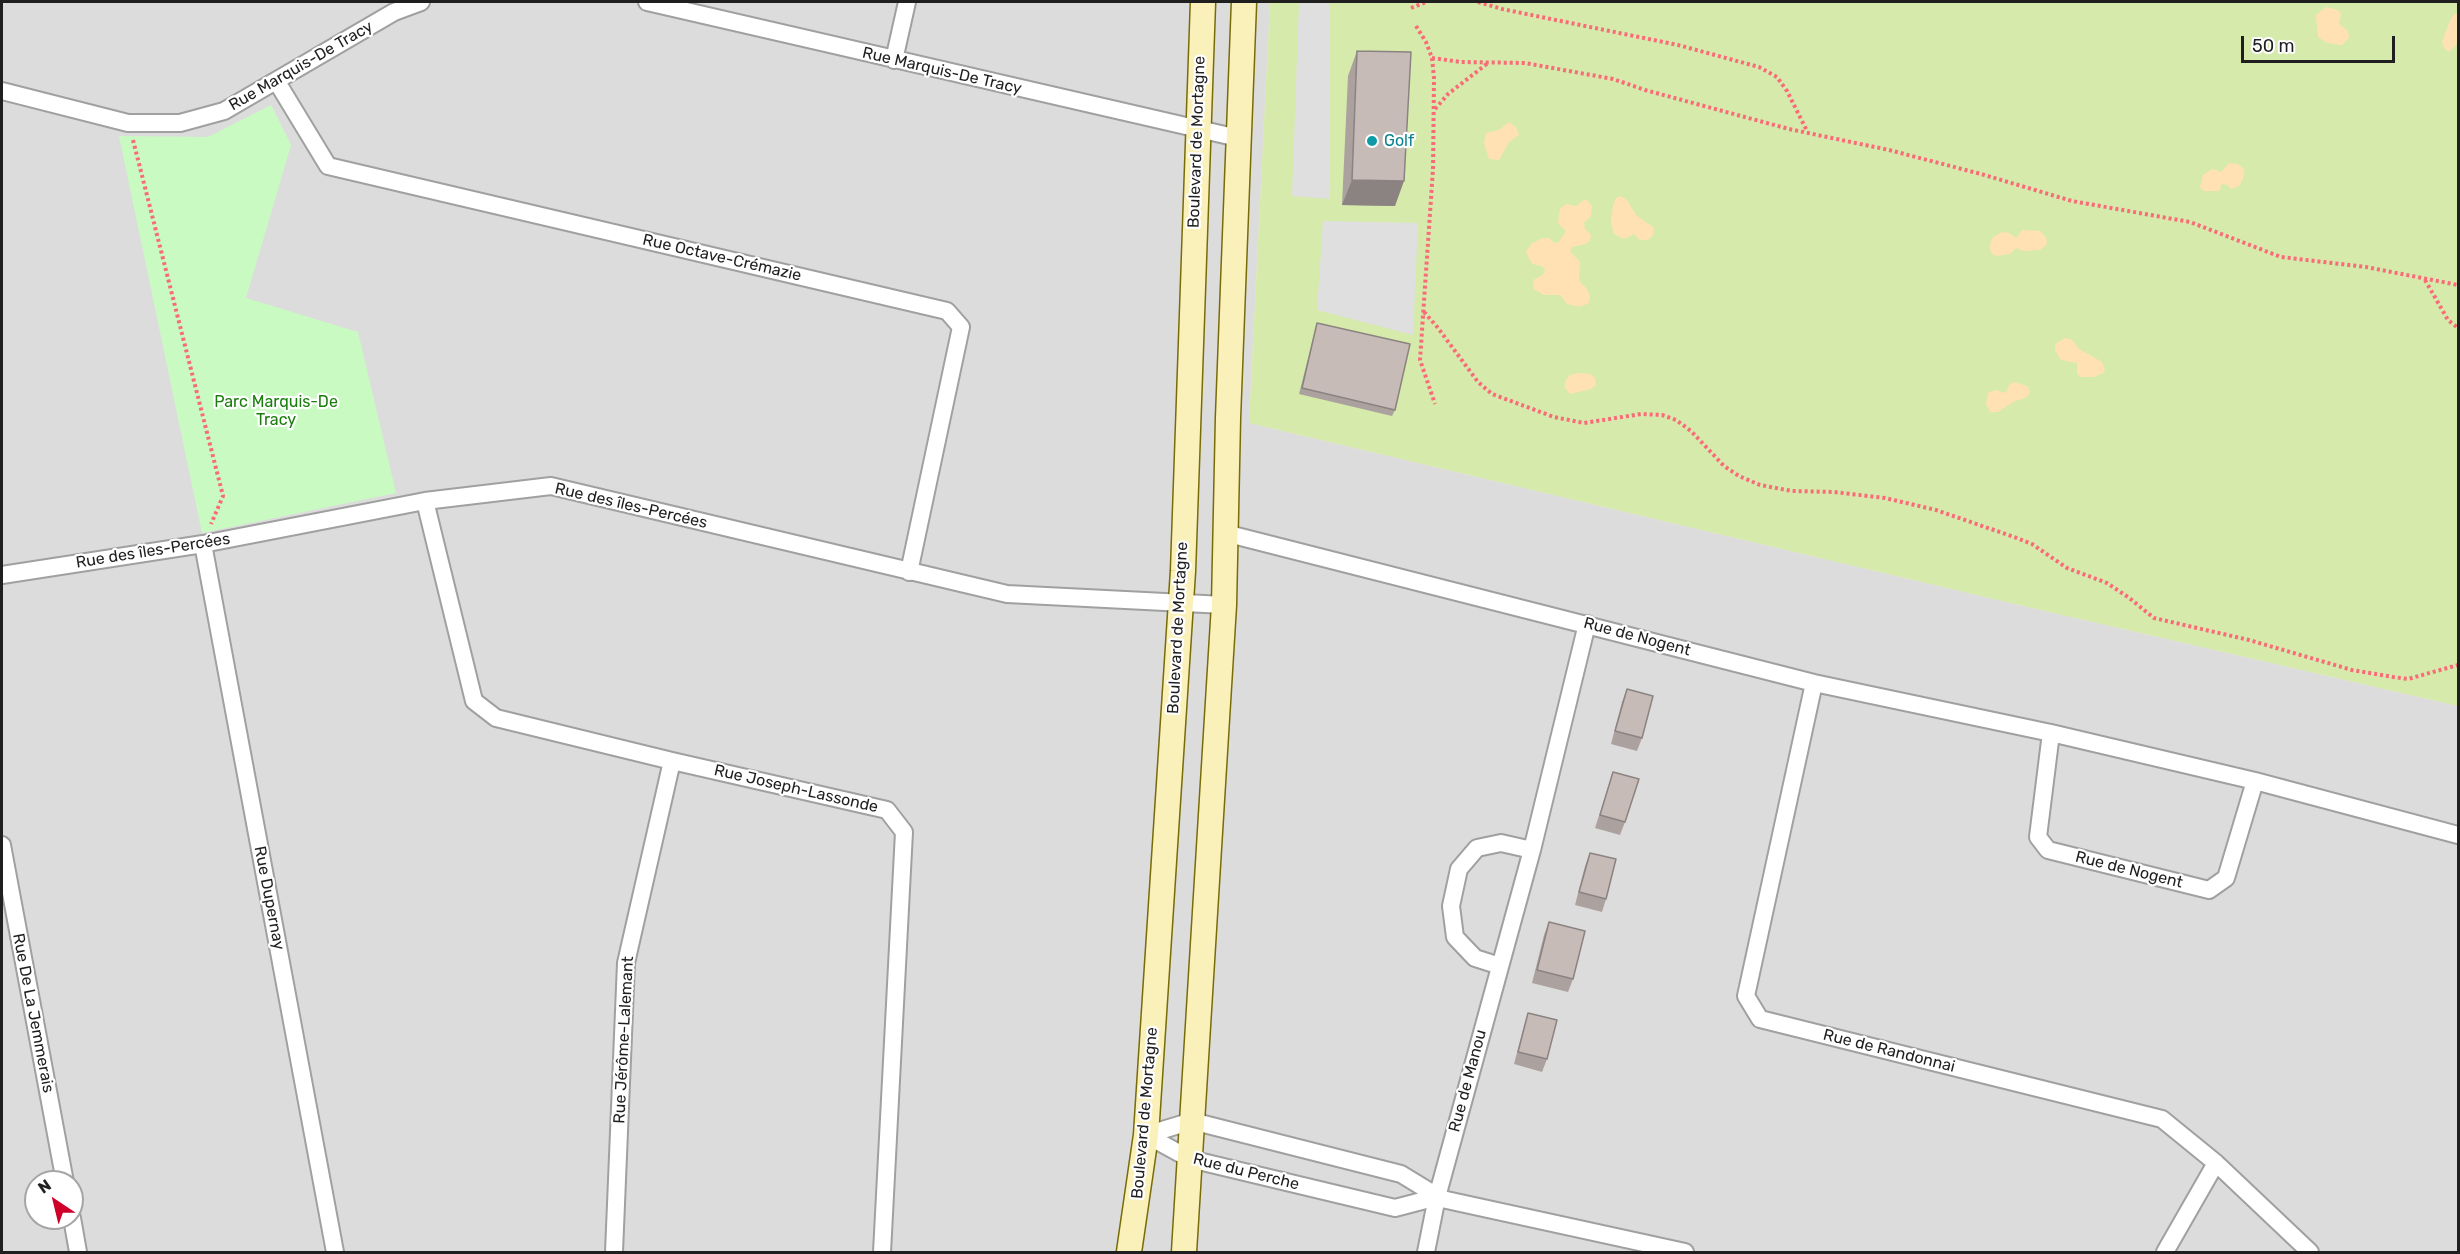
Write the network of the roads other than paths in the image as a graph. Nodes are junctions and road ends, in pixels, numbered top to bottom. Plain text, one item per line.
1 (421, 2) edge
2 (647, 2) edge
3 (907, 2) edge
4 (1203, 2) edge
5 (1244, 2) edge
6 (391, 7) edge
7 (894, 60) junction
8 (277, 82) junction
9 (2, 91) edge
10 (1197, 129) junction
11 (1238, 138) junction
12 (425, 501) junction
13 (1225, 533) junction
14 (203, 544) junction
15 (909, 572) junction
16 (2, 575) edge
17 (1180, 602) junction
18 (1224, 605) junction
19 (1587, 624) junction
20 (1814, 683) junction
21 (2052, 733) junction
22 (672, 761) junction
23 (2255, 781) junction
24 (2458, 835) edge
25 (2, 845) edge
26 (1532, 850) junction
27 (1500, 966) junction
28 (1192, 1121) junction
29 (1146, 1135) junction
30 (1190, 1159) junction
31 (2216, 1163) junction
32 (63, 1170) edge
33 (1437, 1197) junction
34 (74, 1230) edge
35 (78, 1252) edge
36 (335, 1252) edge
37 (614, 1252) edge
38 (882, 1252) edge
39 (1129, 1252) edge
40 (1184, 1252) edge
41 (1426, 1252) edge
42 (1685, 1252) edge
43 (2165, 1252) edge
44 (2310, 1252) edge

1 - 6 street, Rue Marquis-De Tracy
2 - 7 street, Rue Marquis-De Tracy
3 - 7 street
4 - 10 main road, Boulevard de Mortagne
5 - 11 main road
6 - 8 street, Rue Marquis-De Tracy
7 - 10 street, Rue Marquis-De Tracy
8 - 9 street, Rue Marquis-De Tracy
8 - 15 street, Rue Octave-Crémazie
10 - 11 street, Rue Marquis-De Tracy
10 - 17 main road, Boulevard de Mortagne
11 - 13 main road
12 - 14 street, Rue des îles-Percées
12 - 15 street, Rue des îles-Percées
12 - 22 street, Rue Joseph-Lassonde
13 - 18 main road
13 - 19 street, Rue de Nogent
14 - 16 street, Rue des îles-Percées
14 - 36 street, Rue Dupernay
15 - 17 street, Rue des îles-Percées
17 - 18 street, Rue des îles-Percées
17 - 29 main road, Boulevard de Mortagne
18 - 28 main road
19 - 20 street, Rue de Nogent
19 - 26 street, Rue de Manou
20 - 21 street, Rue de Nogent
20 - 31 street, Rue de Randonnai
21 - 23 street, Rue de Nogent
21 - 23 street, Rue de Nogent
22 - 37 street, Rue Jérôme-Lalemant
22 - 38 street, Rue Joseph-Lassonde
23 - 24 street, Rue de Nogent
25 - 32 street, Rue De La Jemmerais
26 - 27 street, Rue de Manou
26 - 27 street
27 - 33 street, Rue de Manou
28 - 29 street
28 - 30 main road
28 - 33 street, Rue du Perche
29 - 30 street, Rue du Perche
29 - 39 main road, Boulevard de Mortagne
30 - 33 street, Rue du Perche
30 - 40 main road
31 - 43 street
31 - 44 street, Rue de Randonnai
33 - 41 street, Rue de Manou
33 - 42 street, Rue du Perche
34 - 35 street

